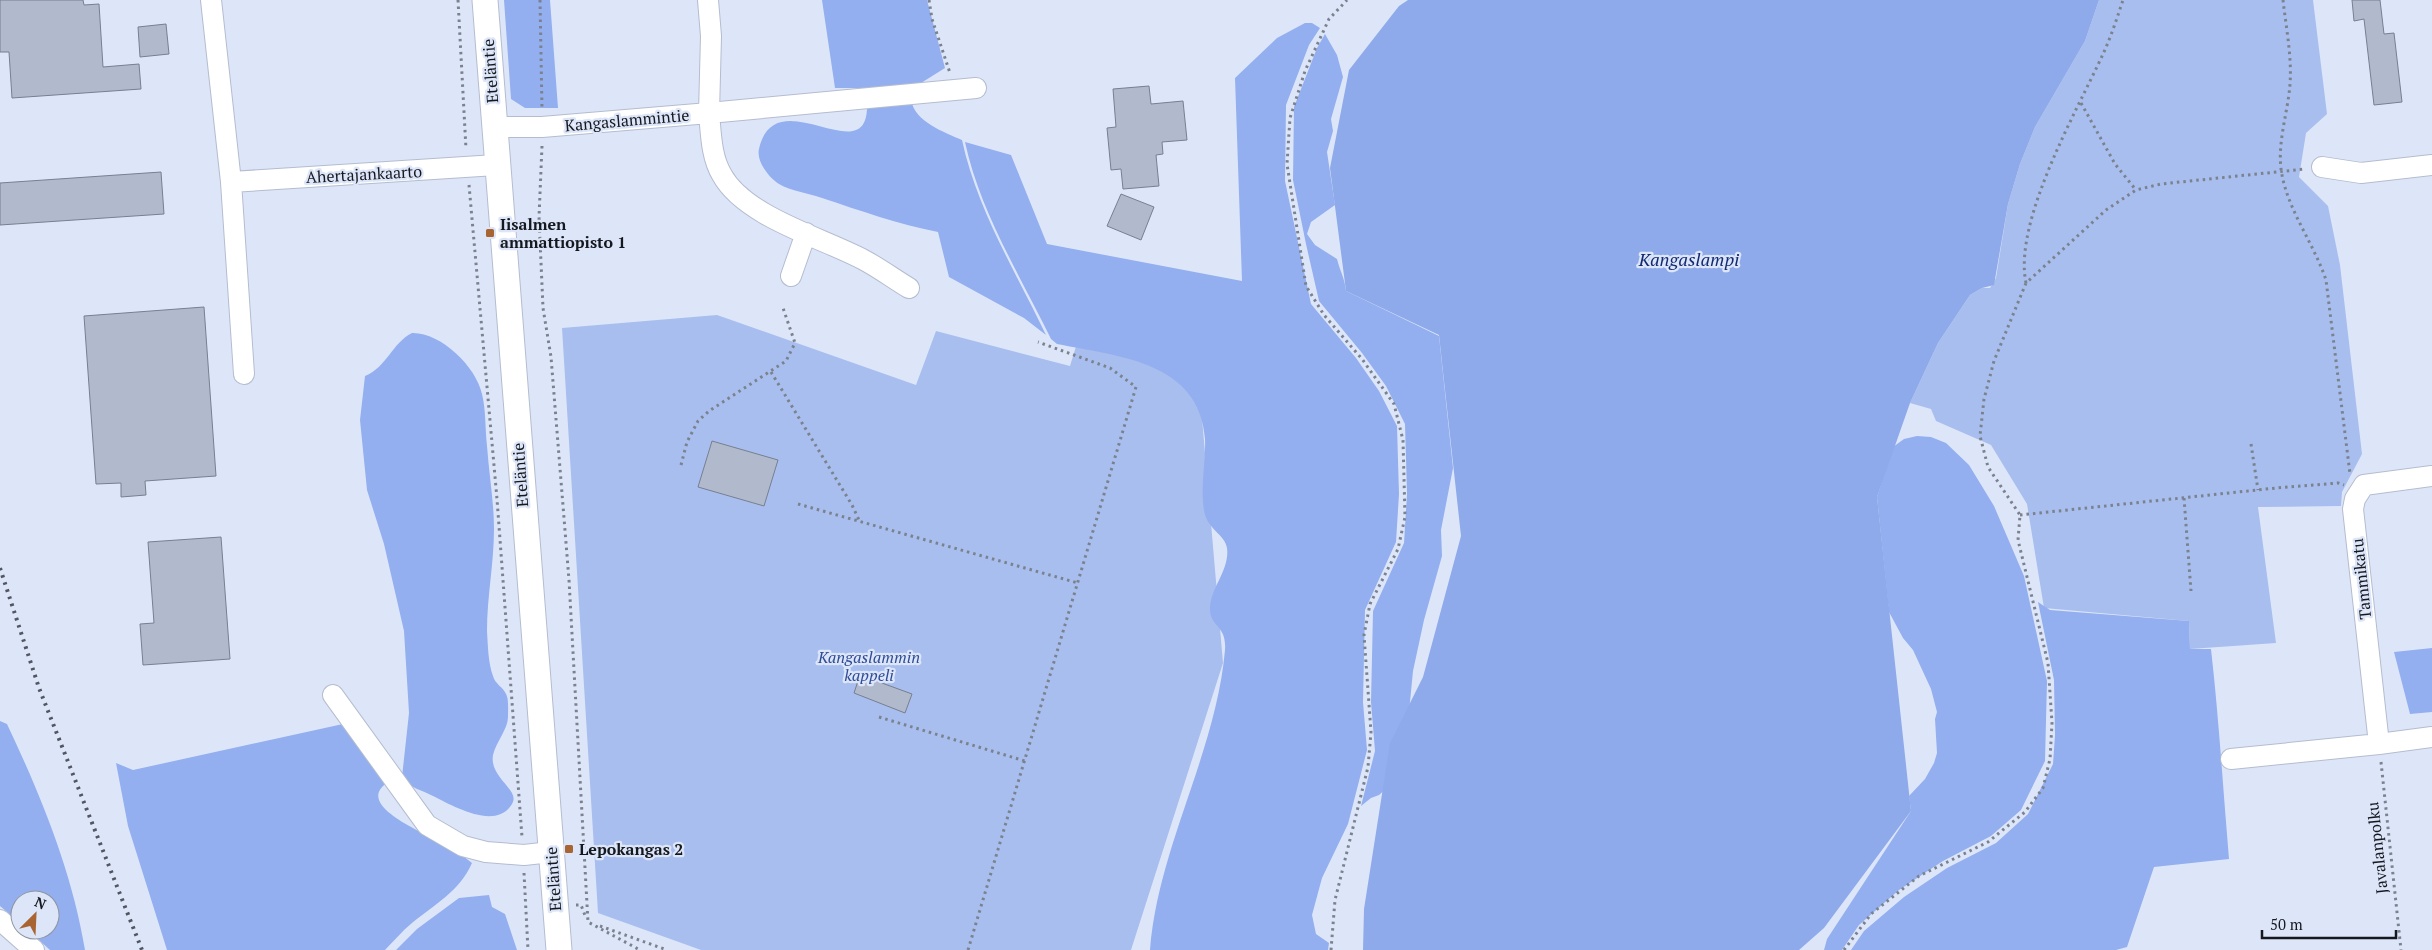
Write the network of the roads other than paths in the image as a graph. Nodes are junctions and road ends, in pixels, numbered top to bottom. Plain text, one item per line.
1 (212, 0) edge
2 (485, 0) edge
3 (708, 0) edge
4 (976, 88) dead end
5 (709, 112) junction
6 (493, 127) junction
7 (496, 165) junction
8 (2432, 165) edge
9 (2322, 167) road end
10 (231, 182) junction
11 (806, 233) junction
12 (791, 276) dead end
13 (909, 288) dead end
14 (244, 374) dead end
15 (2432, 476) edge
16 (333, 695) dead end
17 (2432, 737) edge
18 (2379, 744) junction
19 (2230, 759) dead end
20 (551, 852) junction
21 (0, 920) edge
22 (34, 950) edge
23 (559, 950) edge

1 - 10 street
2 - 6 street, Eteläntie
3 - 5 street, Kangaslammintie
4 - 5 street
5 - 6 street, Kangaslammintie
5 - 11 street
6 - 7 street, Eteläntie
7 - 10 street, Ahertajankaarto
7 - 20 street, Eteläntie
8 - 9 street
10 - 14 street
11 - 12 street
11 - 13 street
15 - 18 street, Tammikatu
16 - 20 street
17 - 18 street
18 - 19 street
20 - 23 street, Eteläntie
21 - 22 street

